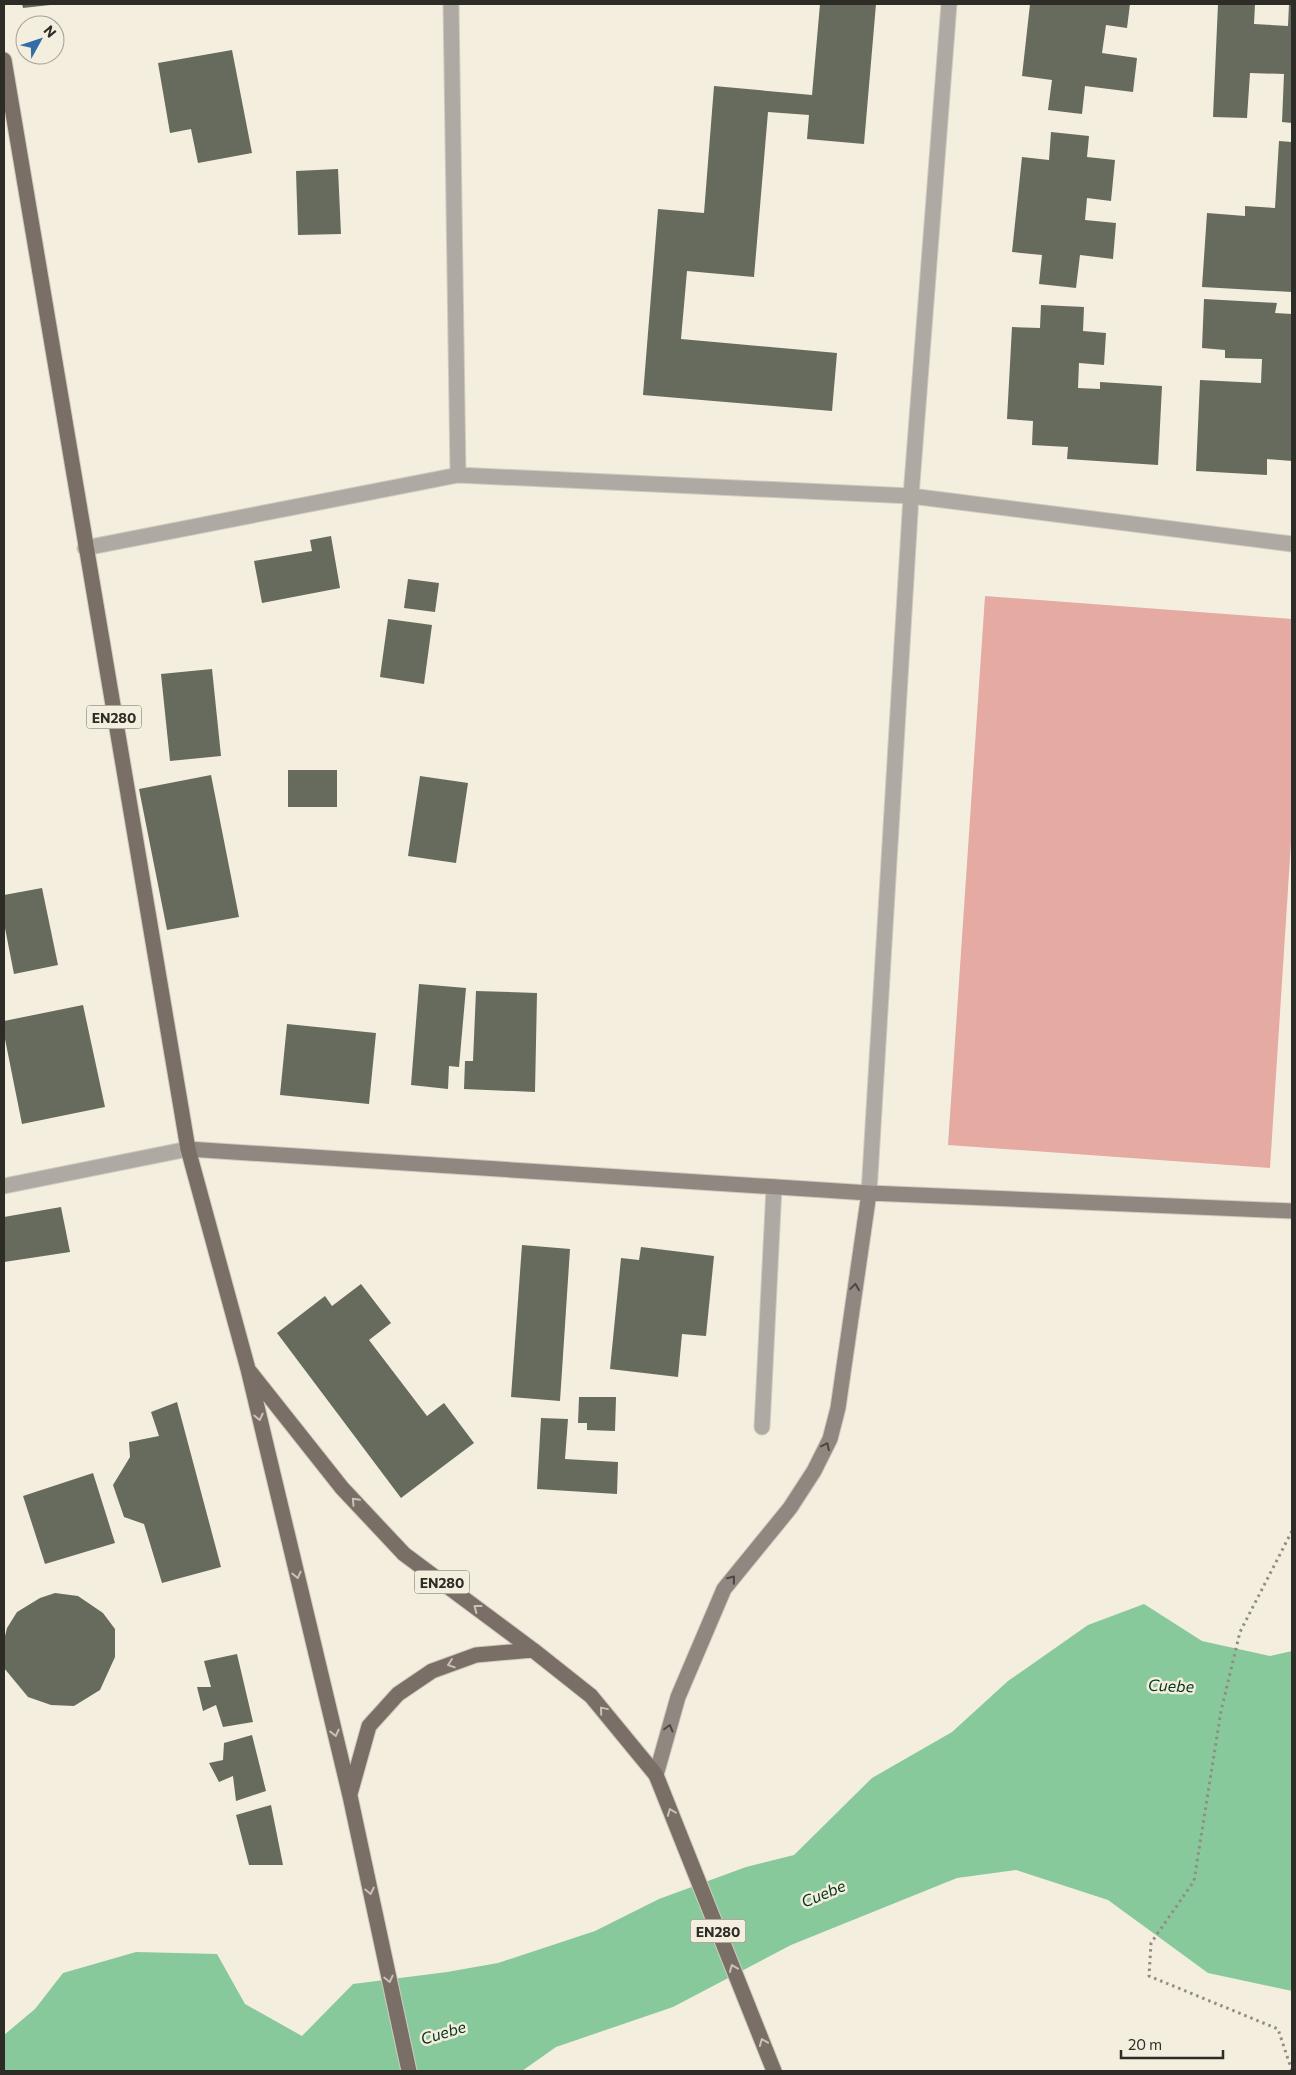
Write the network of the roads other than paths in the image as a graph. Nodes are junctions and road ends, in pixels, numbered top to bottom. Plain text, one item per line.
1 (451, 4) edge
2 (949, 4) edge
3 (4, 60) edge
4 (458, 475) junction
5 (911, 496) junction
6 (1292, 544) edge
7 (85, 548) junction
8 (188, 1148) junction
9 (4, 1186) edge
10 (774, 1187) junction
11 (869, 1193) junction
12 (1292, 1211) edge
13 (248, 1369) junction
14 (762, 1427) dead end
15 (533, 1650) junction
16 (656, 1775) junction
17 (350, 1796) junction
18 (409, 2071) edge
19 (774, 2071) edge

1 - 4 street
2 - 5 street
3 - 7 main road, EN280
4 - 5 street
4 - 7 street
5 - 6 street
5 - 11 street
7 - 8 main road, EN280
8 - 9 street
8 - 10 main road
8 - 13 main road, EN280
10 - 11 main road
10 - 14 street
11 - 12 main road
16 -> 11 main road
15 -> 13 main road, EN280
13 -> 17 main road, EN280
16 -> 15 main road, EN280
15 -> 17 main road
19 -> 16 main road, EN280
17 -> 18 main road, EN280

